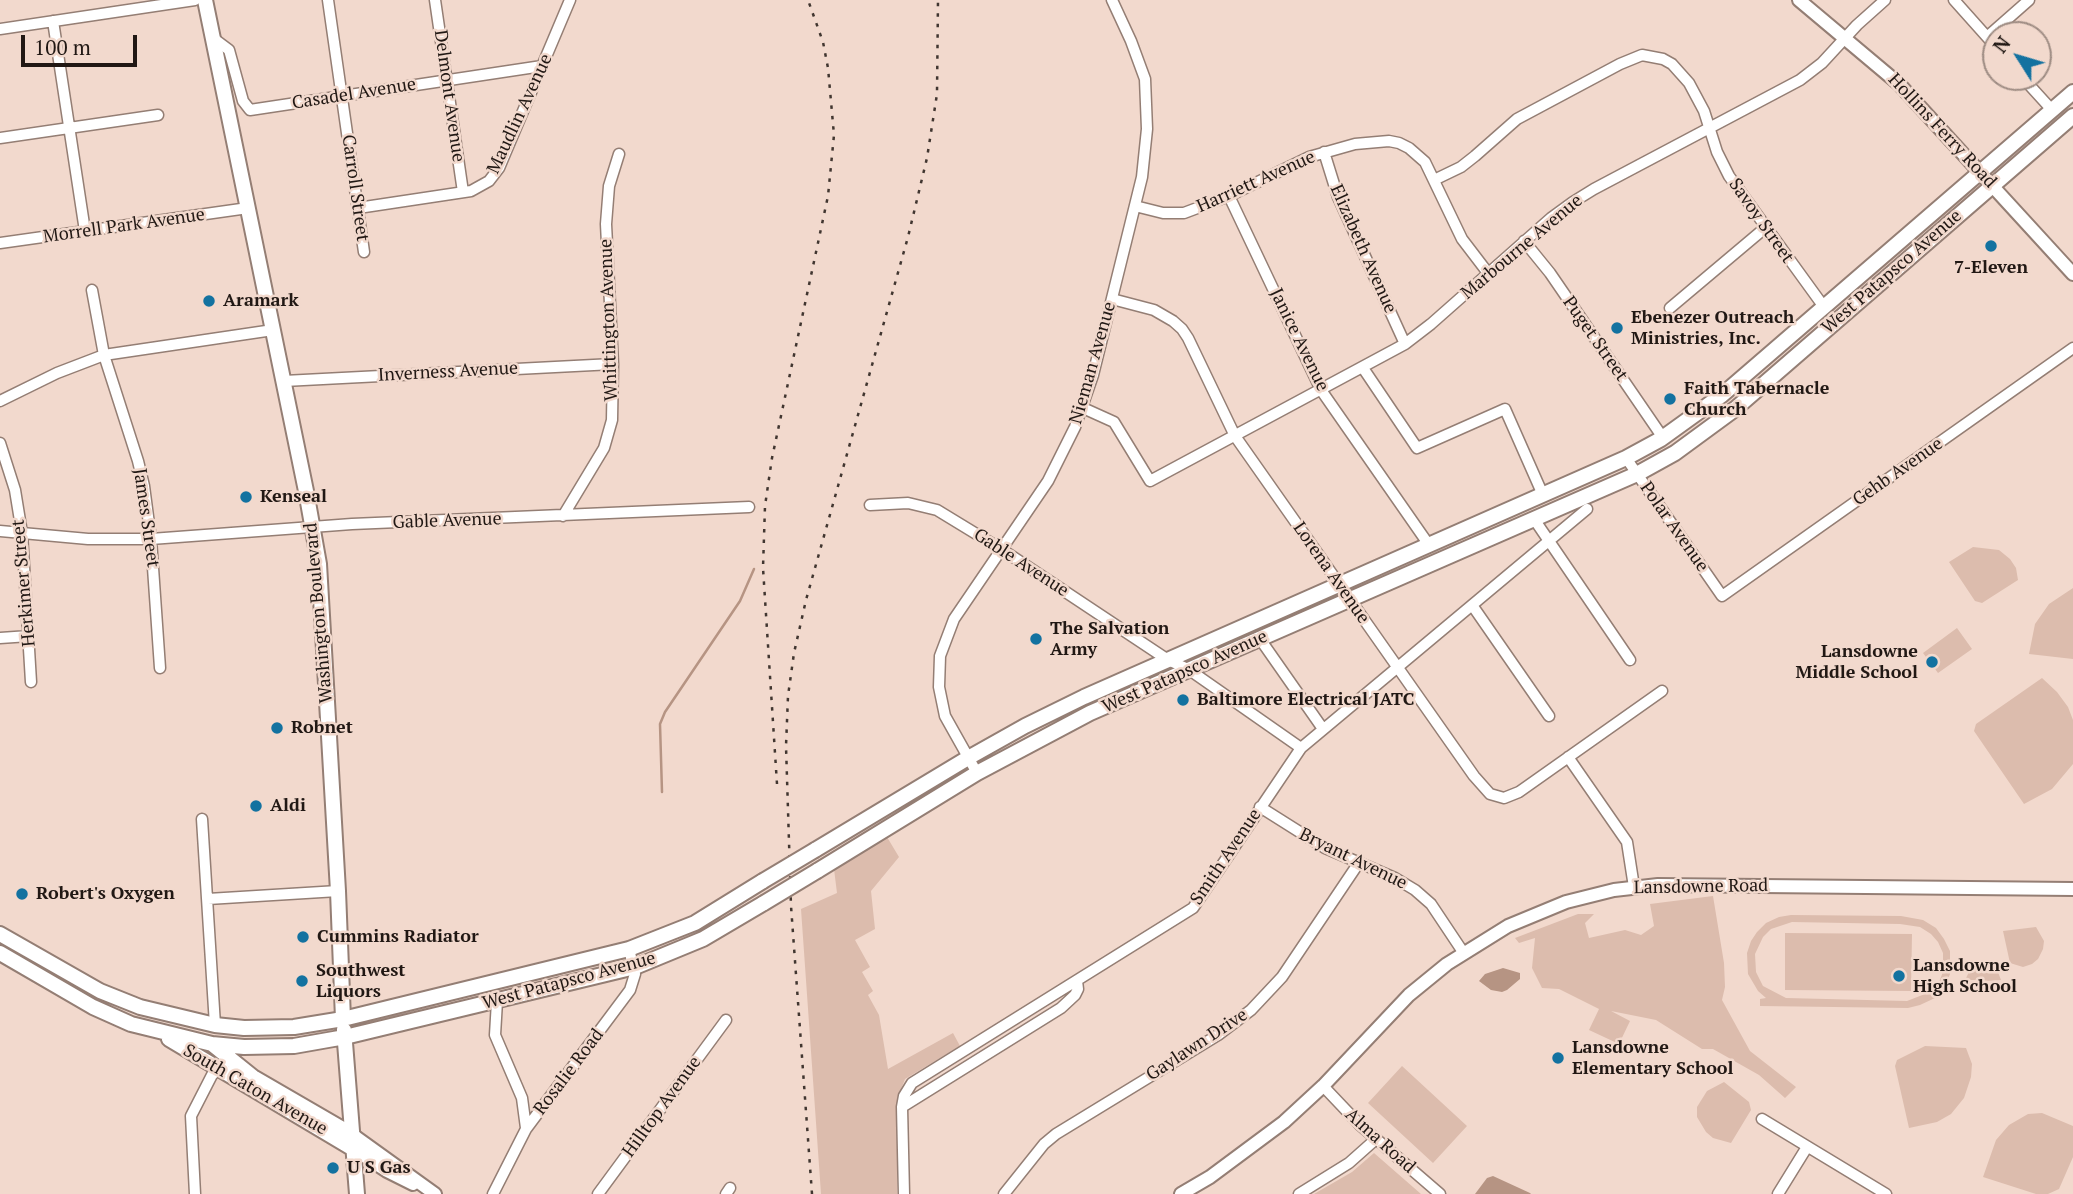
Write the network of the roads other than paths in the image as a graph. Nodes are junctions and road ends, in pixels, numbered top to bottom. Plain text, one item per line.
1 (195, 0) edge
2 (205, 0) edge
3 (328, 0) edge
4 (435, 0) edge
5 (570, 0) edge
6 (1112, 0) edge
7 (1799, 0) edge
8 (1885, 0) edge
9 (1954, 0) edge
10 (2029, 0) edge
11 (53, 21) junction
12 (2005, 21) edge
13 (0, 29) edge
14 (1982, 31) edge
15 (213, 38) junction
16 (1845, 38) junction
17 (542, 66) junction
18 (447, 80) junction
19 (2035, 91) edge
20 (2073, 92) edge
21 (342, 96) junction
22 (2073, 103) edge
23 (2052, 110) junction
24 (158, 115) dead end
25 (2068, 120) edge
26 (69, 128) junction
27 (1710, 128) junction
28 (0, 138) edge
29 (1324, 152) junction
30 (619, 154) dead end
31 (1981, 171) junction
32 (1434, 180) junction
33 (1993, 185) junction
34 (463, 192) junction
35 (1229, 196) junction
36 (1135, 206) junction
37 (248, 208) junction
38 (358, 208) junction
39 (1765, 228) junction
40 (85, 231) junction
41 (1524, 241) junction
42 (0, 243) edge
43 (364, 252) dead end
44 (1488, 273) junction
45 (2073, 274) edge
46 (92, 290) dead end
47 (1112, 299) junction
48 (1824, 307) junction
49 (1670, 308) dead end
50 (273, 330) junction
51 (1405, 344) junction
52 (2073, 348) edge
53 (104, 355) junction
54 (613, 364) junction
55 (1363, 368) junction
56 (284, 381) junction
57 (1321, 390) junction
58 (0, 401) edge
59 (1083, 408) junction
60 (1235, 436) junction
61 (1661, 439) junction
62 (0, 443) edge
63 (1626, 458) junction
64 (1637, 474) junction
65 (1543, 495) junction
66 (870, 505) dead end
67 (750, 507) dead end
68 (1587, 509) dead end
69 (562, 516) junction
70 (1534, 519) junction
71 (313, 527) junction
72 (0, 531) edge
73 (22, 533) junction
74 (151, 539) junction
75 (1549, 541) junction
76 (1429, 545) junction
77 (1002, 549) junction
78 (1338, 584) junction
79 (1722, 596) joint
80 (1349, 600) junction
81 (1472, 605) junction
82 (29, 636) junction
83 (0, 638) edge
84 (1260, 639) junction
85 (1168, 660) junction
86 (1630, 660) dead end
87 (1398, 667) junction
88 (160, 668) dead end
89 (1188, 669) junction
90 (31, 682) dead end
91 (1661, 691) dead end
92 (1549, 716) dead end
93 (1324, 729) junction
94 (1301, 748) junction
95 (1568, 757) junction
96 (968, 758) junction
97 (977, 773) junction
98 (1260, 807) junction
99 (202, 819) dead end
100 (1358, 864) junction
101 (1634, 887) junction
102 (2073, 889) edge
103 (338, 891) junction
104 (208, 899) junction
105 (0, 934) edge
106 (629, 949) junction
107 (1463, 952) junction
108 (0, 953) edge
109 (635, 967) junction
110 (1077, 981) junction
111 (497, 1000) junction
112 (343, 1018) junction
113 (726, 1020) dead end
114 (215, 1026) junction
115 (156, 1032) junction
116 (345, 1037) junction
117 (212, 1044) junction
118 (224, 1064) junction
119 (1323, 1086) junction
120 (902, 1107) junction
121 (1762, 1119) dead end
122 (526, 1129) junction
123 (1376, 1139) junction
124 (354, 1142) junction
125 (1807, 1147) junction
126 (195, 1194) edge
127 (357, 1194) edge
128 (436, 1194) edge
129 (493, 1194) edge
130 (598, 1194) edge
131 (904, 1194) edge
132 (1004, 1194) edge
133 (1181, 1194) edge
134 (1298, 1194) edge
135 (1440, 1194) edge
136 (1778, 1194) edge
137 (1886, 1194) edge

1 - 11 street
2 - 15 main road, Washington Boulevard
3 - 21 street, Carroll Street
4 - 18 street, Delmont Avenue
5 - 17 street, Maudlin Avenue
6 - 36 street, Nieman Avenue
7 - 16 street, Hollins Ferry Road
8 - 16 street, Marbourne Avenue
9 - 14 street
10 - 12 street
11 - 13 street
11 - 26 street
15 - 21 street, Casadel Avenue
15 - 37 main road, Washington Boulevard
16 - 27 street, Marbourne Avenue
16 - 31 street, Hollins Ferry Road
17 - 18 street, Casadel Avenue
17 - 34 street, Maudlin Avenue
18 - 21 street, Casadel Avenue
18 - 34 street, Delmont Avenue
19 - 23 street
20 - 23 main road, West Patapsco Avenue
21 - 38 street, Carroll Street
22 - 25 main road
23 - 31 main road, West Patapsco Avenue
24 - 26 street
25 - 33 main road, West Patapsco Avenue
26 - 28 street
26 - 40 street
27 - 32 street, Savoy Street
27 - 39 street, Savoy Street
27 - 41 street, Marbourne Avenue
29 - 32 street, Harriett Avenue
29 - 35 street, Harriett Avenue
29 - 51 street, Elizabeth Avenue
30 - 54 street, Whittington Avenue
31 - 33 street, Hollins Ferry Road
31 - 48 main road, West Patapsco Avenue
32 - 44 street
33 - 45 street, Hollins Ferry Road
33 - 64 main road, West Patapsco Avenue
34 - 38 street, Maudlin Avenue
35 - 36 street, Harriett Avenue
35 - 57 street, Janice Avenue
36 - 47 street, Nieman Avenue
37 - 40 street, Morrell Park Avenue
37 - 50 main road, Washington Boulevard
38 - 43 street, Carroll Street
39 - 48 street, Savoy Street
39 - 49 street
40 - 42 street, Morrell Park Avenue
41 - 44 street, Marbourne Avenue
41 - 61 street, Puget Street
44 - 51 street, Marbourne Avenue
46 - 53 street, James Street
47 - 59 street, Nieman Avenue
47 - 60 street, Lorena Avenue
48 - 61 main road, West Patapsco Avenue
50 - 53 street
50 - 56 main road, Washington Boulevard
51 - 55 street, Marbourne Avenue
52 - 79 street, Gehb Avenue
53 - 58 street
53 - 74 street, James Street
54 - 56 street, Inverness Avenue
54 - 69 street, Whittington Avenue
55 - 57 street, Marbourne Avenue
55 - 65 street
56 - 71 main road, Washington Boulevard
57 - 60 street, Marbourne Avenue
57 - 76 street, Janice Avenue
59 - 60 street, Marbourne Avenue
59 - 77 street, Nieman Avenue
60 - 78 street, Lorena Avenue
61 - 63 main road, West Patapsco Avenue
62 - 73 street, Herkimer Street
63 - 64 street, Polar Avenue
63 - 65 main road, West Patapsco Avenue
64 - 70 main road, West Patapsco Avenue
64 - 79 street, Polar Avenue
65 - 76 main road, West Patapsco Avenue
66 - 77 street, Gable Avenue
67 - 69 street, Gable Avenue
68 - 75 street, Smith Avenue
69 - 71 street, Gable Avenue
70 - 75 street
70 - 80 main road, West Patapsco Avenue
71 - 74 street, Gable Avenue
71 - 103 main road, Washington Boulevard
72 - 73 street, Gable Avenue
73 - 74 street, Gable Avenue
73 - 82 street, Herkimer Street
74 - 88 street, James Street
75 - 81 street, Smith Avenue
75 - 86 street
76 - 78 main road, West Patapsco Avenue
77 - 85 street, Gable Avenue
77 - 96 street, Nieman Avenue
78 - 80 street, Lorena Avenue
78 - 85 main road, West Patapsco Avenue
80 - 84 main road, West Patapsco Avenue
80 - 87 street, Lorena Avenue
81 - 87 street, Smith Avenue
81 - 92 street
82 - 83 street
82 - 90 street, Herkimer Street
84 - 89 main road, West Patapsco Avenue
84 - 93 street
85 - 89 street, Gable Avenue
85 - 96 main road, West Patapsco Avenue
87 - 93 street, Smith Avenue
87 - 95 street, Lorena Avenue
89 - 94 street, Gable Avenue
89 - 97 main road, West Patapsco Avenue
91 - 95 street, Lorena Avenue
93 - 94 street, Smith Avenue
94 - 98 street, Smith Avenue
95 - 101 street
96 - 97 street, Nieman Avenue
96 - 106 main road, West Patapsco Avenue, bridge
97 - 109 main road, West Patapsco Avenue, bridge
98 - 100 street, Bryant Avenue
98 - 110 street, Smith Avenue
99 - 104 street
100 - 107 street, Bryant Avenue
100 - 132 street, Gaylawn Drive
101 - 102 street, Lansdowne Road
101 - 107 street, Lansdowne Road
103 - 104 street
103 - 112 main road, Washington Boulevard
104 - 114 street
105 - 114 main road, South Caton Avenue
106 - 109 street
106 - 112 main road, West Patapsco Avenue
107 - 119 street, Lansdowne Road
108 - 115 main road, South Caton Avenue
109 - 111 main road, West Patapsco Avenue
109 - 122 street, Rosalie Road
110 - 120 street, Smith Avenue
110 - 120 street
111 - 116 main road, West Patapsco Avenue
111 - 122 street
112 - 114 main road, West Patapsco Avenue
112 - 116 main road, Washington Boulevard
113 - 130 street, Hilltop Avenue
114 - 117 main road, South Caton Avenue
115 - 117 main road, South Caton Avenue
115 - 118 main road, South Caton Avenue
116 - 117 main road, West Patapsco Avenue
116 - 124 main road, Washington Boulevard
117 - 118 main road, South Caton Avenue
118 - 124 main road, South Caton Avenue
118 - 126 street
119 - 123 street, Alma Road
119 - 133 street, Lansdowne Road
120 - 131 street
121 - 125 street
122 - 129 street, Rosalie Road
123 - 134 street
123 - 135 street, Alma Road
124 - 127 main road, Washington Boulevard
124 - 128 street
125 - 136 street
125 - 137 street

